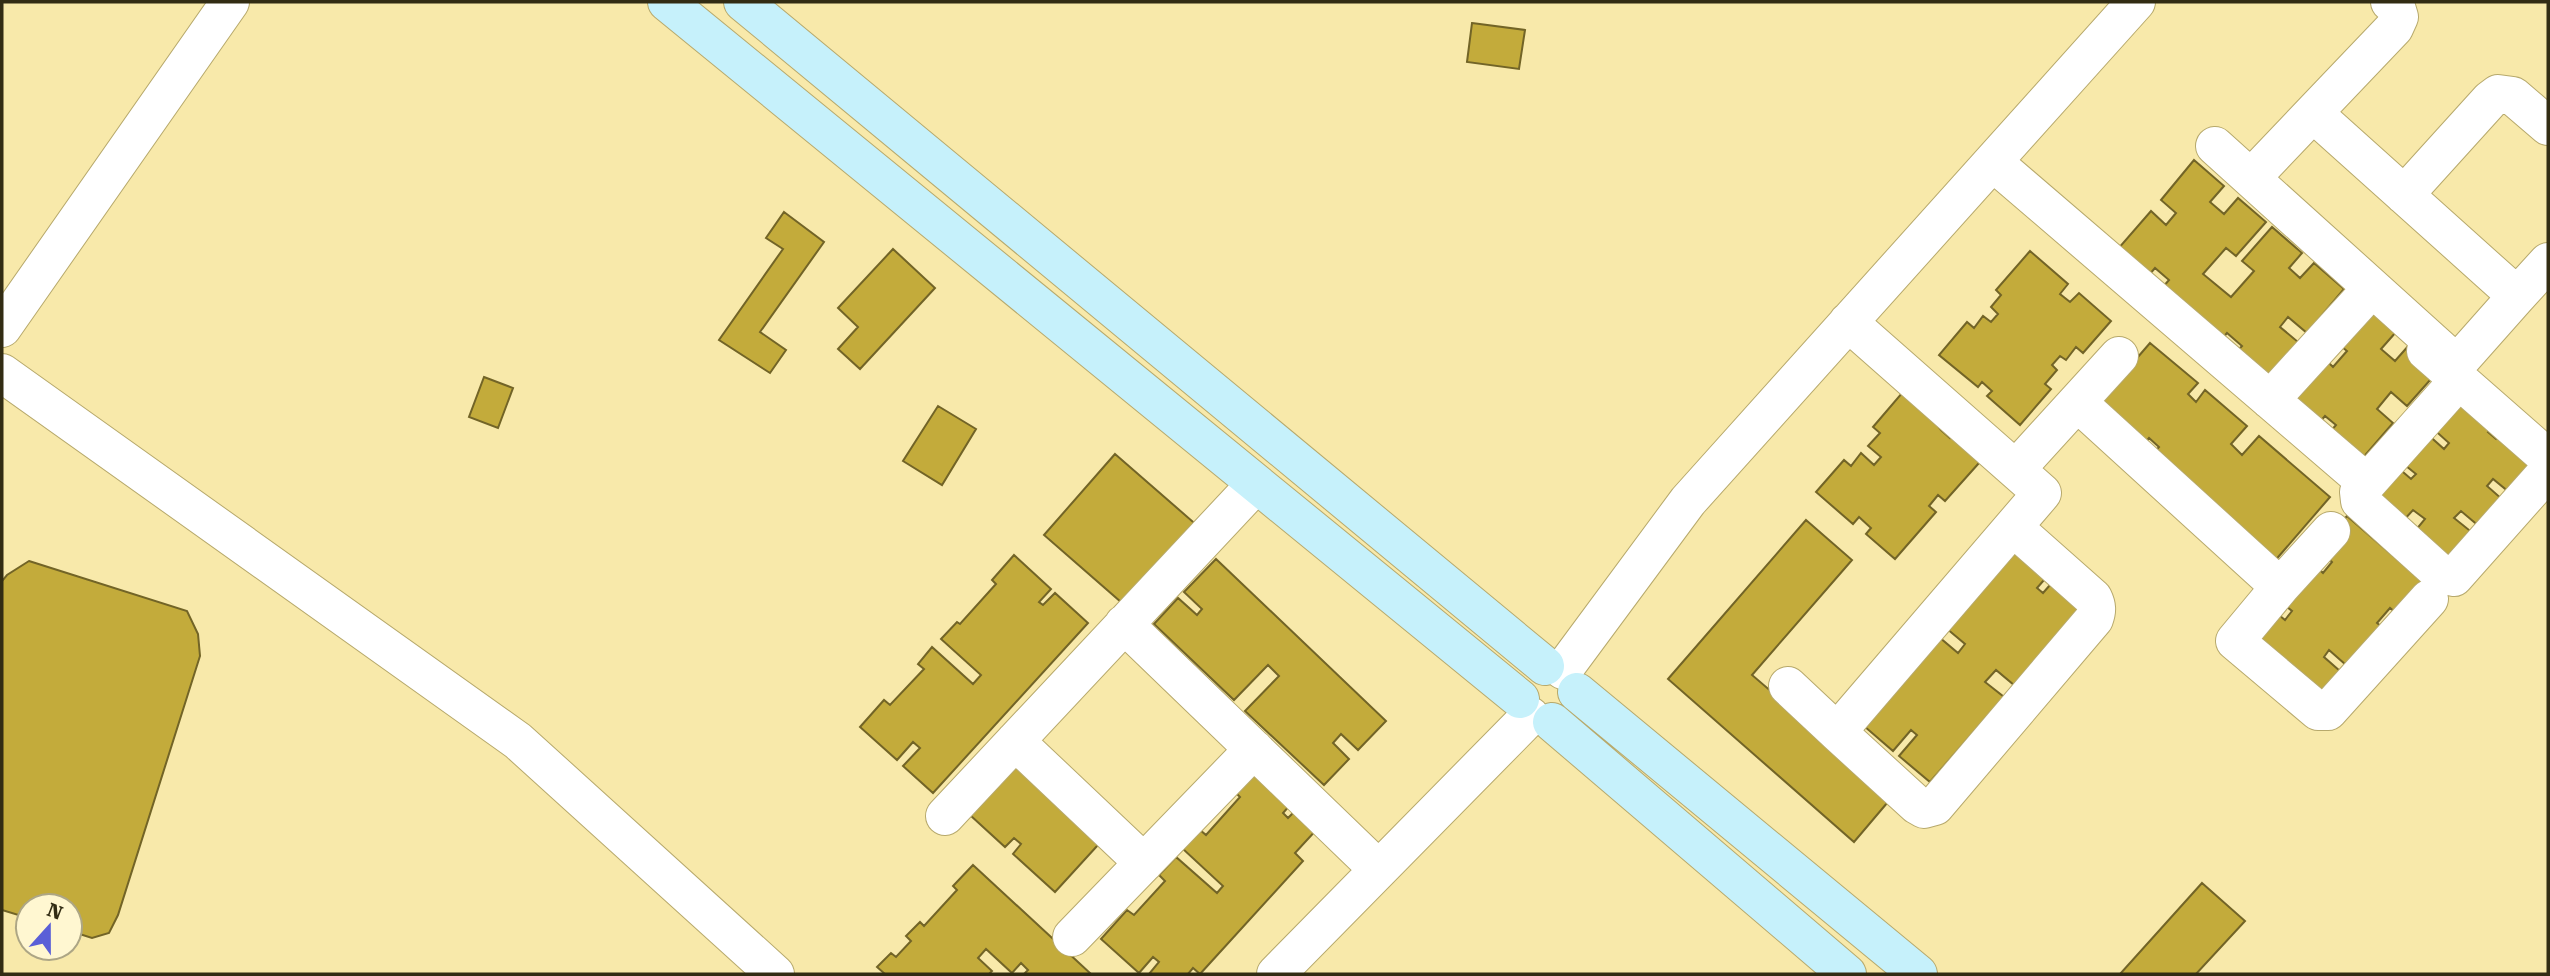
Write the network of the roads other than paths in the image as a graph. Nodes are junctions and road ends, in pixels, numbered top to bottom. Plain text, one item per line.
1 (230, 2) edge
2 (667, 2) edge
3 (743, 2) edge
4 (2136, 2) edge
5 (2390, 2) edge
6 (2314, 113) junction
7 (2548, 126) edge
8 (1993, 162) junction
9 (2251, 178) junction
10 (2404, 195) junction
11 (2548, 262) edge
12 (2517, 296) junction
13 (2364, 297) junction
14 (1849, 322) junction
15 (2, 328) edge
16 (2119, 356) dead end
17 (2, 373) edge
18 (2459, 380) junction
19 (2270, 400) junction
20 (2077, 402) junction
21 (2548, 458) edge
22 (2017, 469) junction
23 (2548, 471) edge
24 (2367, 483) junction
25 (1256, 484) junction
26 (2014, 528) junction
27 (2331, 531) dead end
28 (2280, 587) junction
29 (2429, 599) dead end
30 (1124, 624) junction
31 (1562, 676) junction
32 (1788, 686) dead end
33 (1534, 712) junction
34 (1837, 732) junction
35 (1015, 741) junction
36 (1254, 749) junction
37 (945, 816) dead end
38 (1143, 863) junction
39 (1378, 869) junction
40 (1072, 937) dead end
41 (775, 974) edge
42 (1276, 974) edge
43 (1847, 974) edge
44 (1918, 974) edge

1 - 15 street
2 - 25 street
3 - 31 street
4 - 8 street
5 - 6 street
6 - 9 street
6 - 10 street
7 - 10 street
8 - 14 street
8 - 19 street
9 - 12 street
9 - 13 street
10 - 12 street
11 - 12 street
13 - 18 street
13 - 19 street
14 - 22 street
14 - 31 street
16 - 20 street
17 - 41 street
18 - 21 street
18 - 24 street
19 - 24 street
20 - 22 street
20 - 28 street
22 - 26 street
23 - 24 street
25 - 30 street
25 - 33 street
26 - 34 street
26 - 34 street
27 - 28 street
28 - 29 street
30 - 35 street
30 - 36 street
31 - 33 street
31 - 33 street
31 - 44 street
32 - 34 street
33 - 39 street
33 - 43 street
35 - 37 street
35 - 38 street
36 - 38 street
36 - 39 street
38 - 40 street
39 - 42 street

